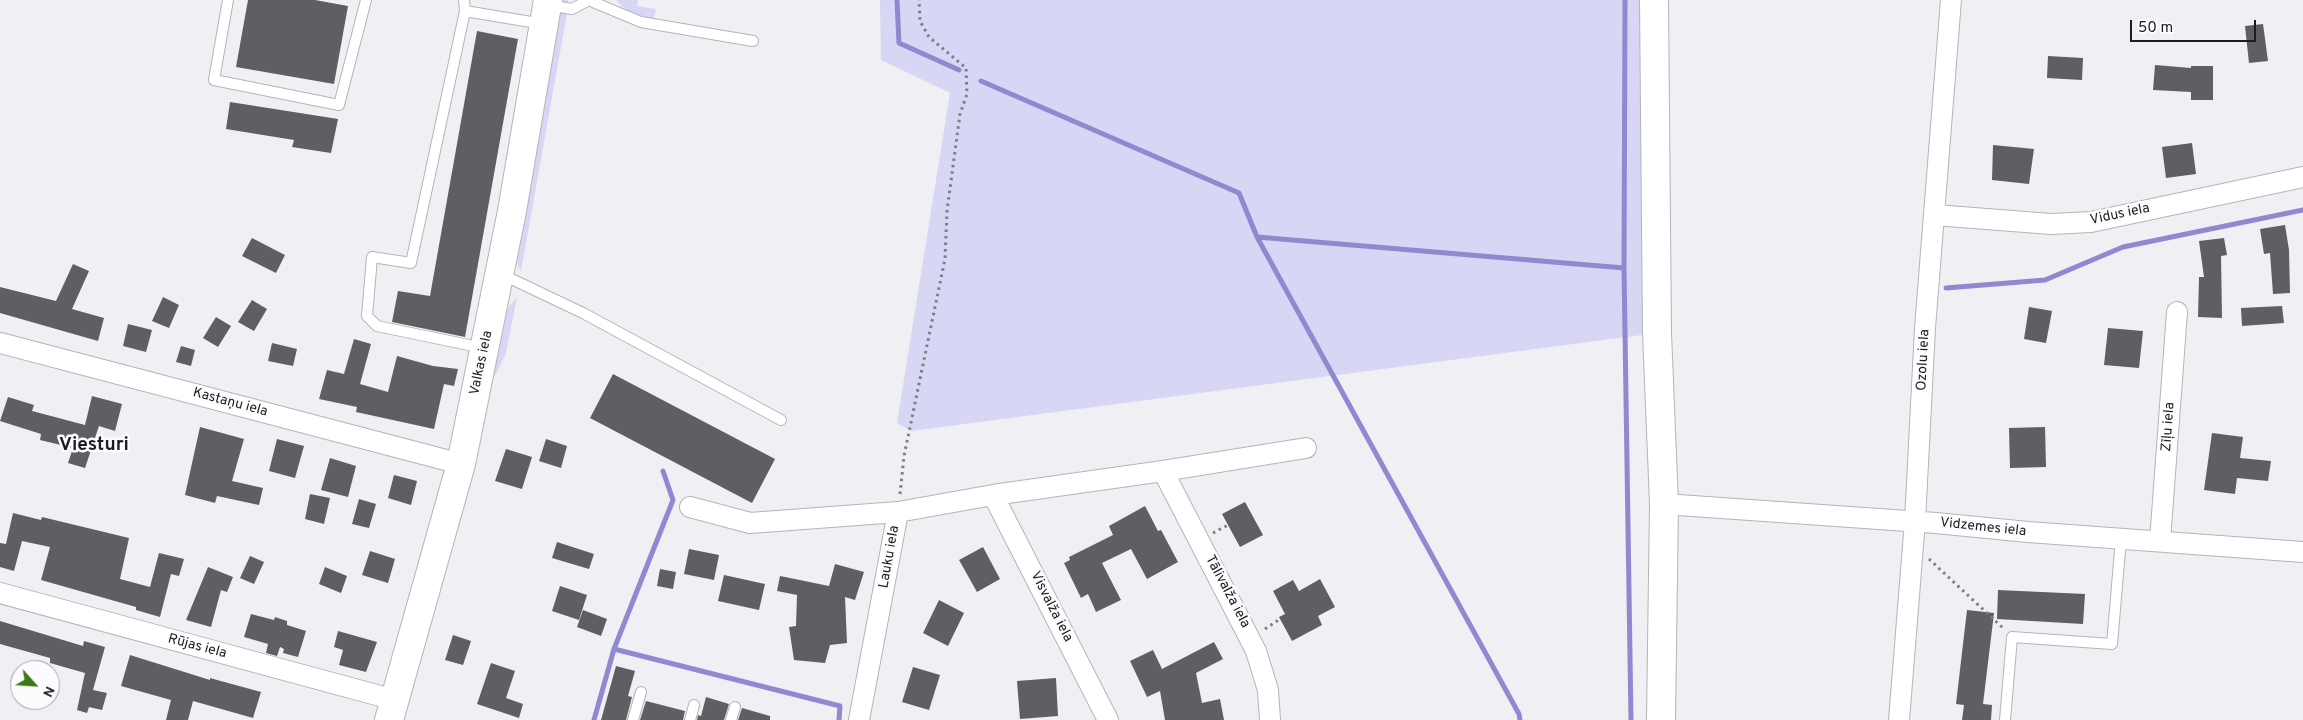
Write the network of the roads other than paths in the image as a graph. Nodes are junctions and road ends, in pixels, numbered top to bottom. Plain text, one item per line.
1 (228, 0) edge
2 (366, 0) edge
3 (464, 0) edge
4 (587, 0) edge
5 (1654, 0) edge
6 (1951, 0) edge
7 (547, 10) edge
8 (465, 11) junction
9 (753, 41) dead end
10 (2303, 177) edge
11 (1935, 215) junction
12 (500, 274) junction
13 (2177, 312) dead end
14 (0, 343) edge
15 (486, 348) junction
16 (781, 420) dead end
17 (1306, 448) dead end
18 (461, 464) junction
19 (1163, 471) junction
20 (993, 495) junction
21 (1664, 504) junction
22 (690, 507) dead end
23 (898, 512) junction
24 (1915, 521) junction
25 (2121, 539) junction
26 (2160, 541) junction
27 (2303, 552) edge
28 (0, 593) edge
29 (641, 692) dead end
30 (694, 705) dead end
31 (735, 707) dead end
32 (392, 710) edge
33 (634, 720) edge
34 (690, 720) edge
35 (731, 720) edge
36 (859, 720) edge
37 (1108, 720) edge
38 (1270, 720) edge
39 (1661, 720) edge
40 (1899, 720) edge
41 (2005, 720) edge

1 - 2 lane
3 - 8 lane
4 - 7 lane
4 - 9 lane
5 - 21 main road
6 - 11 street, Ozolu iela
7 - 8 lane
7 - 12 main road, Valkas iela
8 - 15 lane
10 - 11 street, Vidus iela
11 - 24 street, Ozolu iela
12 - 15 main road, Valkas iela
12 - 16 lane
13 - 26 street, Zīļu iela
14 - 18 street, Kastaņu iela
15 - 18 main road, Valkas iela
17 - 19 street
18 - 32 main road, Valkas iela
19 - 20 street
19 - 38 street, Tālivalža iela
20 - 23 street
20 - 37 street, Visvalža iela
21 - 24 street, Vidzemes iela
21 - 39 main road
22 - 23 street, Lauku iela
23 - 36 street, Lauku iela
24 - 25 street, Vidzemes iela
24 - 40 street, Ozolu iela
25 - 26 street, Vidzemes iela
25 - 41 lane
26 - 27 street, Vidzemes iela
28 - 32 street, Rūjas iela
29 - 33 lane
30 - 34 lane
31 - 35 lane

